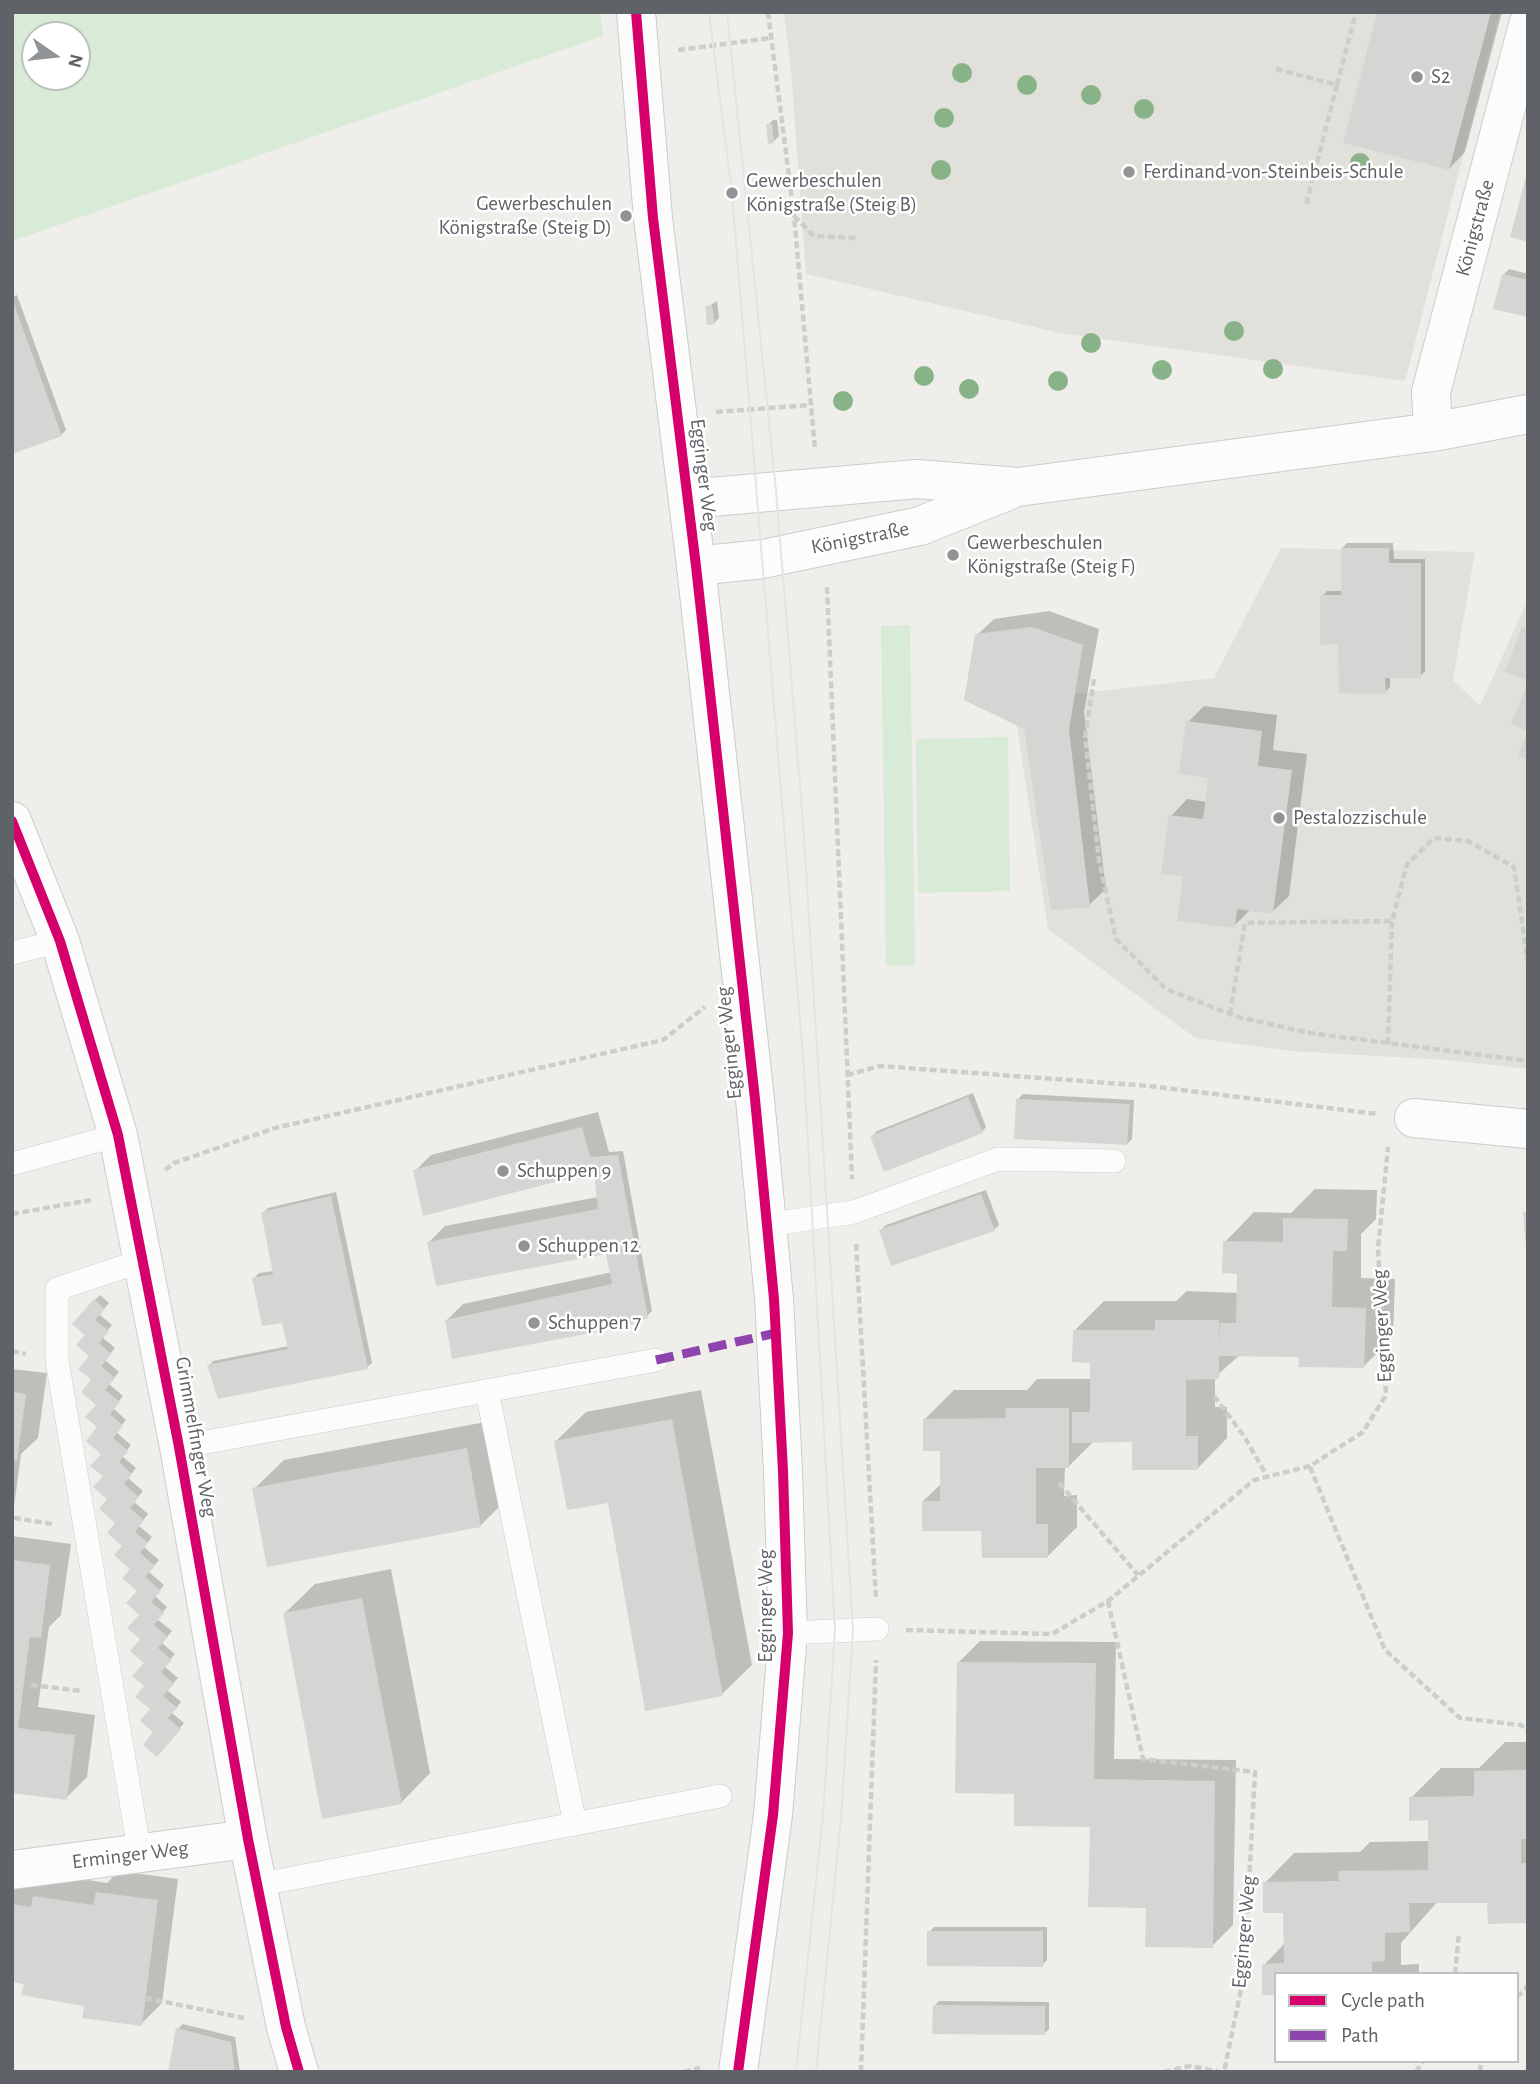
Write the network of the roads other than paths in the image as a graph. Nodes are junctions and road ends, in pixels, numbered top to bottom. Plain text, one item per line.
1 (636, 12) edge
2 (1528, 25) edge
3 (1528, 414) edge
4 (1433, 432) junction
5 (1018, 487) junction
6 (688, 499) junction
7 (696, 566) junction
8 (12, 821) edge
9 (60, 941) junction
10 (12, 953) edge
11 (1414, 1118) road end
12 (1528, 1129) edge
13 (118, 1135) junction
14 (1114, 1161) dead end
15 (12, 1164) edge
16 (766, 1225) junction
17 (144, 1260) junction
18 (656, 1360) dead end
19 (487, 1391) junction
20 (179, 1447) junction
21 (877, 1629) road end
22 (788, 1633) junction
23 (720, 1796) dead end
24 (575, 1824) junction
25 (248, 1839) junction
26 (140, 1854) junction
27 (12, 1870) edge
28 (257, 1885) junction
29 (721, 2069) edge
30 (299, 2072) edge

1 - 6 street, Egginger Weg
2 - 4 street, Königstraße
3 - 4 street, Königstraße
4 - 5 street, Königstraße
5 - 6 street, Königstraße
5 - 7 street, Königstraße
6 - 7 street, Egginger Weg
7 - 16 street, Egginger Weg
8 - 9 street, Grimmelfinger Weg
9 - 10 lane
9 - 13 street, Grimmelfinger Weg
11 - 12 street
13 - 15 lane
13 - 17 street, Grimmelfinger Weg
14 - 16 lane
16 - 22 street, Egginger Weg
17 - 20 street, Grimmelfinger Weg
17 - 26 lane
18 - 19 lane
19 - 20 lane
19 - 24 lane
20 - 25 street, Grimmelfinger Weg
21 - 22 lane
22 - 29 street, Egginger Weg
23 - 24 lane
24 - 28 lane
25 - 26 street, Erminger Weg
25 - 28 street, Grimmelfinger Weg
26 - 27 street, Erminger Weg
28 - 30 street, Grimmelfinger Weg

